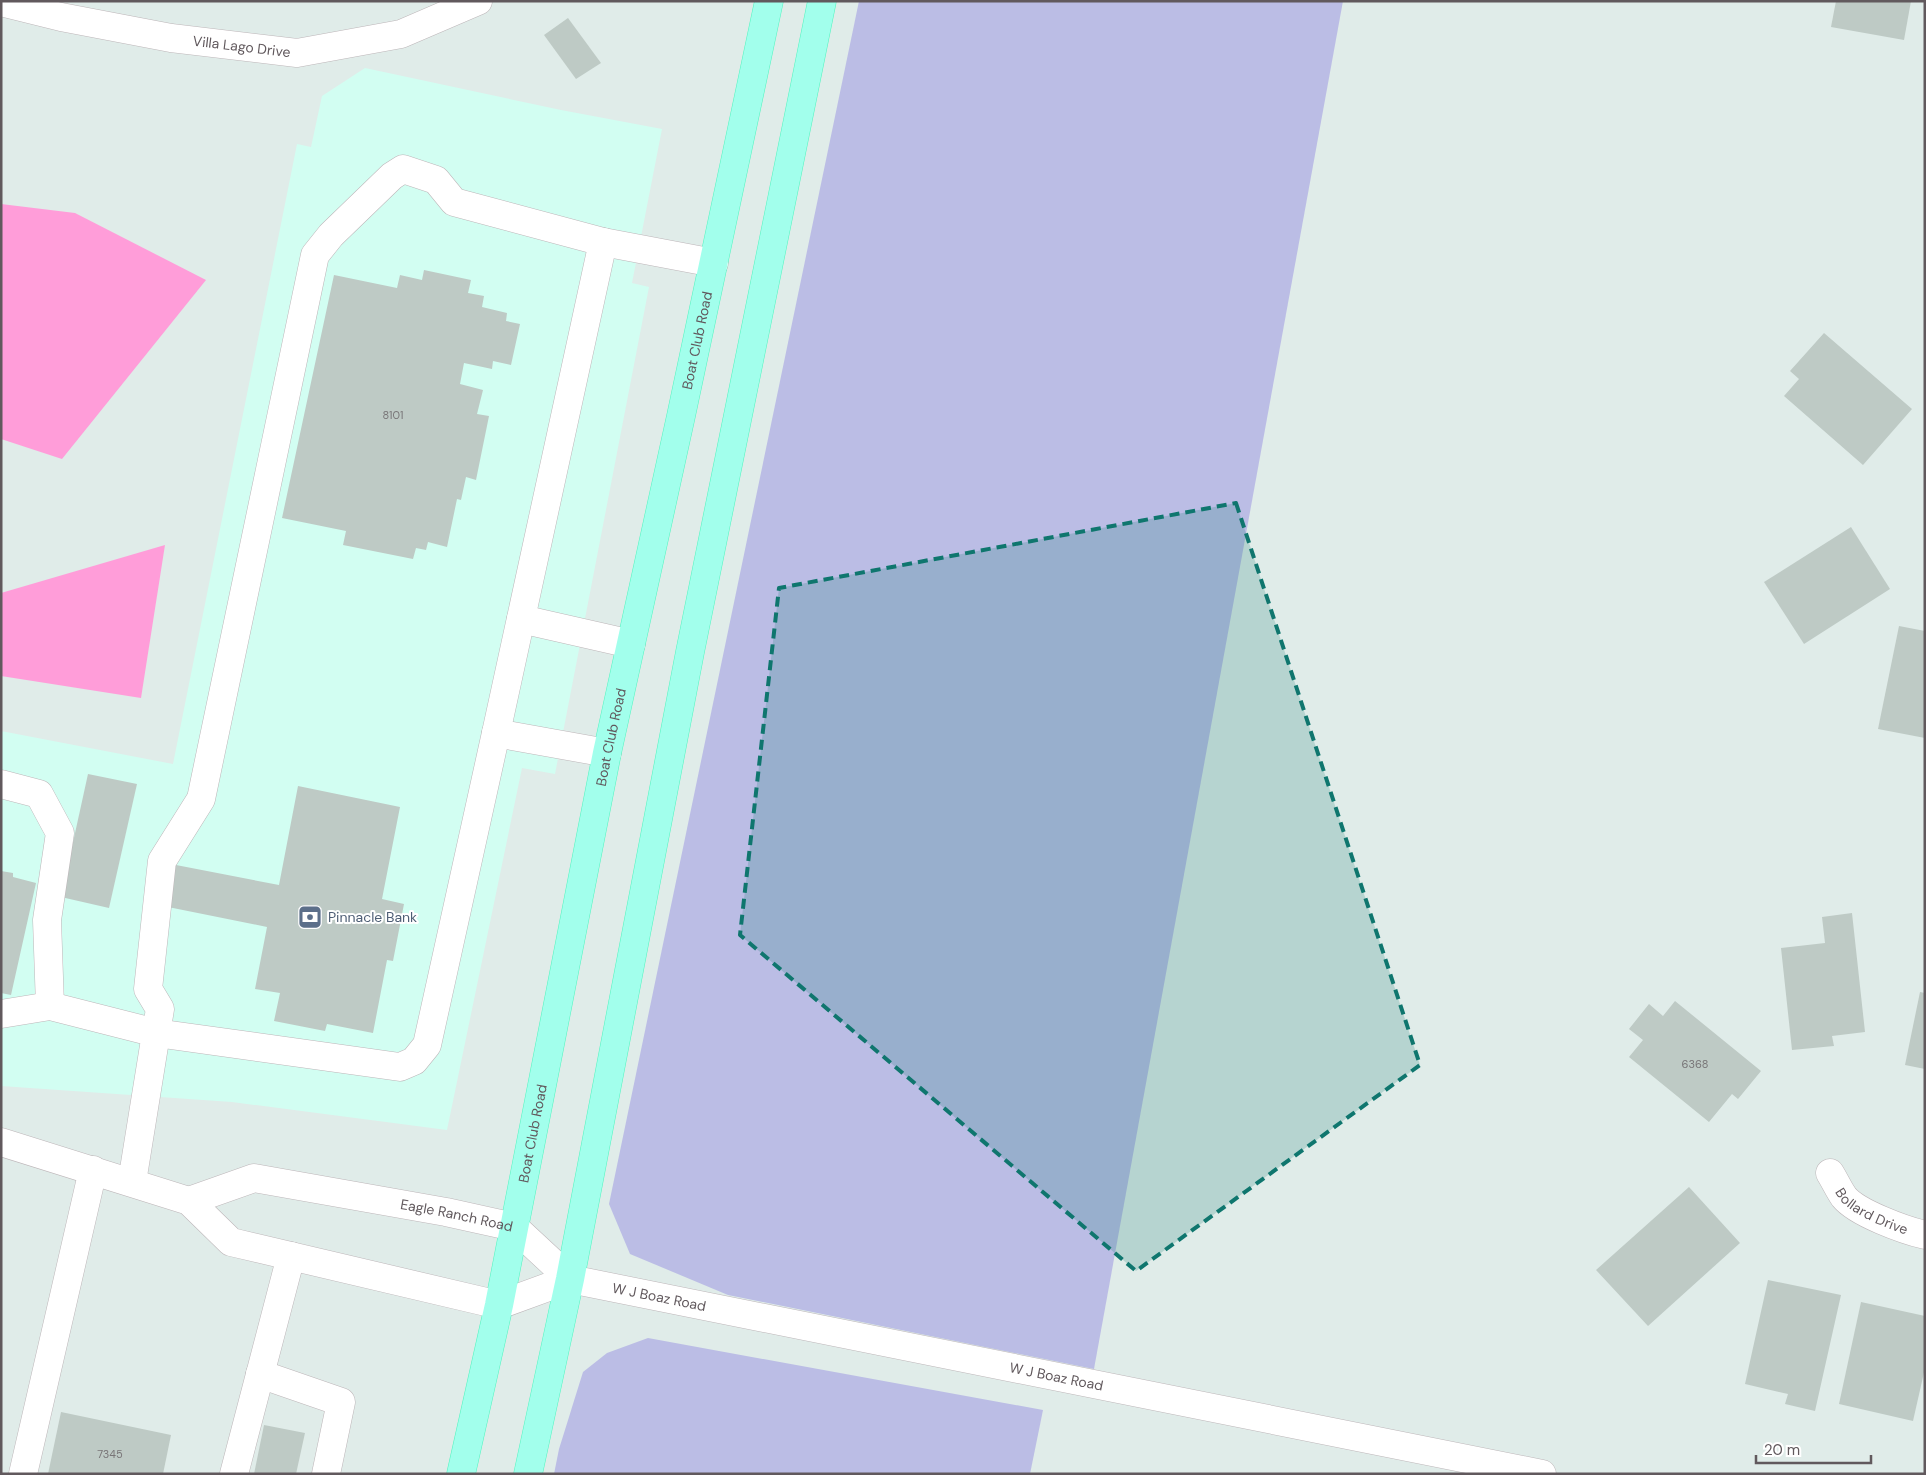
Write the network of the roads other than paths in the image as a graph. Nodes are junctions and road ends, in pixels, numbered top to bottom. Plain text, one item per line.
1 (769, 1) edge
2 (822, 1) edge
3 (1, 2) edge
4 (471, 4) edge
5 (603, 242) junction
6 (714, 264) junction
7 (521, 620) junction
8 (631, 644) junction
9 (496, 733) junction
10 (607, 753) junction
11 (1, 784) edge
12 (50, 1006) junction
13 (1, 1014) edge
14 (156, 1033) junction
15 (1, 1142) edge
16 (93, 1170) junction
17 (1830, 1173) dead end
18 (132, 1182) junction
19 (190, 1201) junction
20 (514, 1227) junction
21 (1925, 1235) edge
22 (291, 1256) junction
23 (570, 1279) junction
24 (498, 1305) junction
25 (260, 1374) junction
26 (23, 1474) edge
27 (234, 1474) edge
28 (326, 1474) edge
29 (461, 1474) edge
30 (528, 1474) edge
31 (1542, 1474) edge

1 - 6 main road, Boat Club Road
2 - 23 main road
3 - 4 street, Villa Lago Drive
5 - 6 street
5 - 7 street
5 - 14 street
6 - 8 main road, Boat Club Road
7 - 8 street
7 - 9 street
8 - 10 main road, Boat Club Road
9 - 10 street
9 - 14 street
10 - 20 main road, Boat Club Road
11 - 12 street
12 - 13 street
12 - 14 street
14 - 18 street
15 - 16 street
16 - 18 street
16 - 26 street
17 - 21 street, Bollard Drive
18 - 19 street
19 - 20 street, Eagle Ranch Road
19 - 22 street
20 - 23 street, Eagle Ranch Road
20 - 24 main road, Boat Club Road
22 - 24 street
22 - 25 street
23 - 24 street
23 - 30 main road
23 - 31 street, W J Boaz Road
24 - 29 main road, Boat Club Road
25 - 27 street
25 - 28 street

